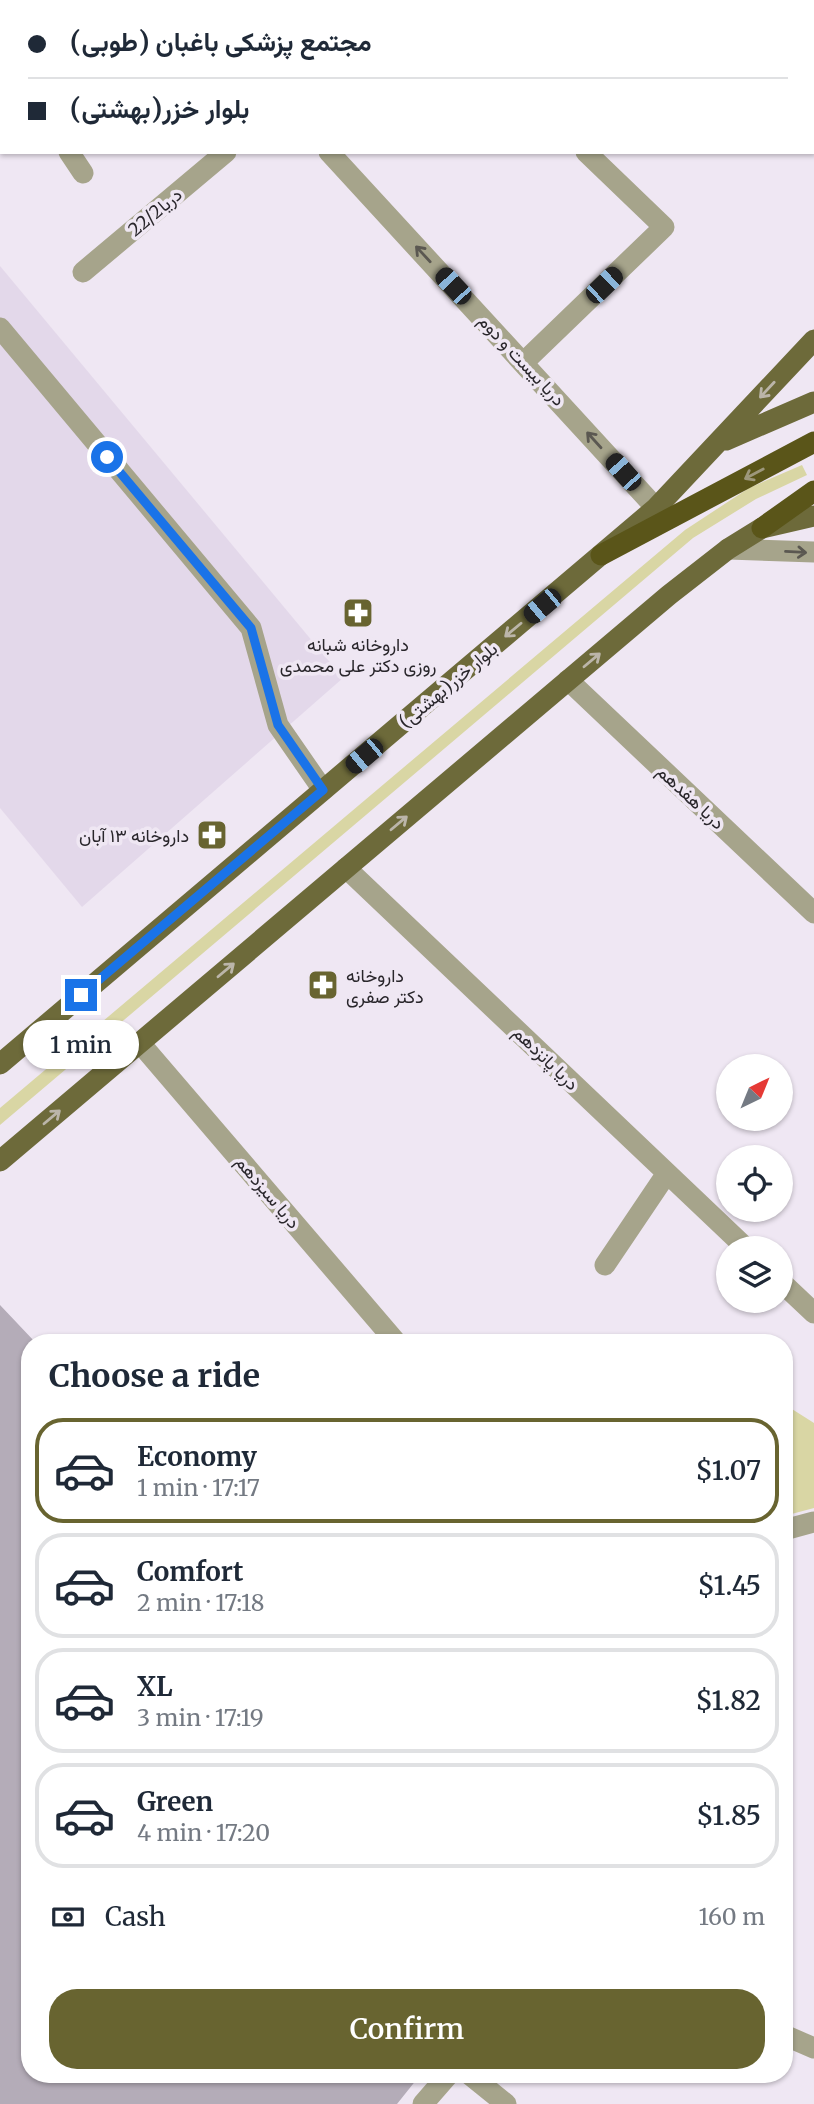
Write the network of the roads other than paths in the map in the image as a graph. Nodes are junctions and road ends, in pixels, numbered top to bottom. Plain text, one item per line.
1 (70, 154) edge
2 (224, 154) edge
3 (330, 154) edge
4 (588, 154) edge
5 (83, 173) dead end
6 (83, 272) dead end
7 (0, 328) edge
8 (814, 340) edge
9 (524, 362) junction
10 (814, 402) edge
11 (814, 442) edge
12 (718, 443) junction
13 (814, 491) edge
14 (656, 508) junction
15 (814, 516) edge
16 (762, 528) junction
17 (728, 548) junction
18 (814, 552) edge
19 (601, 555) junction
20 (568, 680) junction
21 (323, 790) junction
22 (346, 868) junction
23 (814, 913) edge
24 (140, 1043) junction
25 (0, 1063) edge
26 (0, 1161) edge
27 (667, 1173) junction
28 (733, 1236) edge
29 (605, 1265) dead end
30 (793, 1293) edge
31 (814, 1312) edge
32 (389, 1334) edge
33 (814, 1522) edge
34 (793, 1528) edge
35 (793, 2039) edge
36 (814, 2048) edge
37 (441, 2083) edge
38 (480, 2083) edge
39 (423, 2104) edge
40 (506, 2104) edge

1 - 5 street
2 - 6 street, دریا22/2
9 -> 3 street, دریا بیست و دوم
4 - 9 street
7 - 21 street
8 -> 12 main road, بلوار خزر(بهشتی)
14 -> 9 street, دریا بیست و دوم
10 - 12 main road
11 -> 19 highway
12 - 14 main road, بلوار خزر(بهشتی)
13 - 16 highway
14 - 19 main road, بلوار خزر(بهشتی)
15 - 16 main road
16 - 17 main road
17 -> 18 street
20 -> 17 main road
19 -> 21 main road, بلوار خزر(بهشتی)
22 -> 20 main road
20 - 23 street, دریا هفدهم
21 - 25 main road, بلوار خزر(بهشتی)
24 -> 22 main road
22 - 27 street, دریا پانزدهم
26 -> 24 main road
24 - 32 street, دریا سیزدهم
27 - 28 street, دریا پانزدهم
27 - 29 street
30 - 31 street
33 - 34 street
35 - 36 street
37 - 39 street
38 - 40 street

